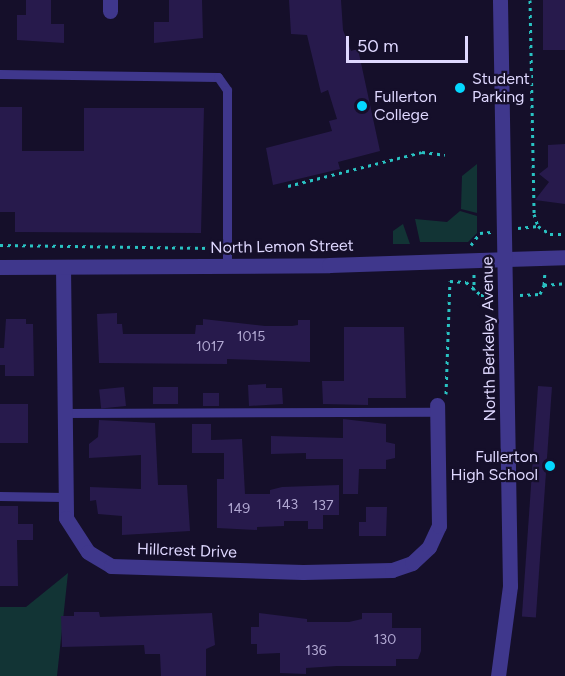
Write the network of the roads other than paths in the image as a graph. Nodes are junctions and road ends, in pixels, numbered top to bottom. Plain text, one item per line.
1 (500, 0) edge
2 (0, 74) edge
3 (565, 257) edge
4 (227, 258) junction
5 (505, 259) junction
6 (0, 267) edge
7 (63, 267) junction
8 (437, 409) joint
9 (63, 413) junction
10 (0, 496) edge
11 (64, 497) junction
12 (498, 676) edge

1 - 5 street, North Berkeley Avenue
2 - 4 lane
3 - 5 street, North Lemon Street
4 - 5 street, North Lemon Street
4 - 7 street, North Lemon Street
5 - 12 street, North Berkeley Avenue
6 - 7 street, North Lemon Street
7 - 9 street, Hillcrest Drive
8 - 9 lane
8 - 11 street, Hillcrest Drive
9 - 11 street, Hillcrest Drive
10 - 11 lane

